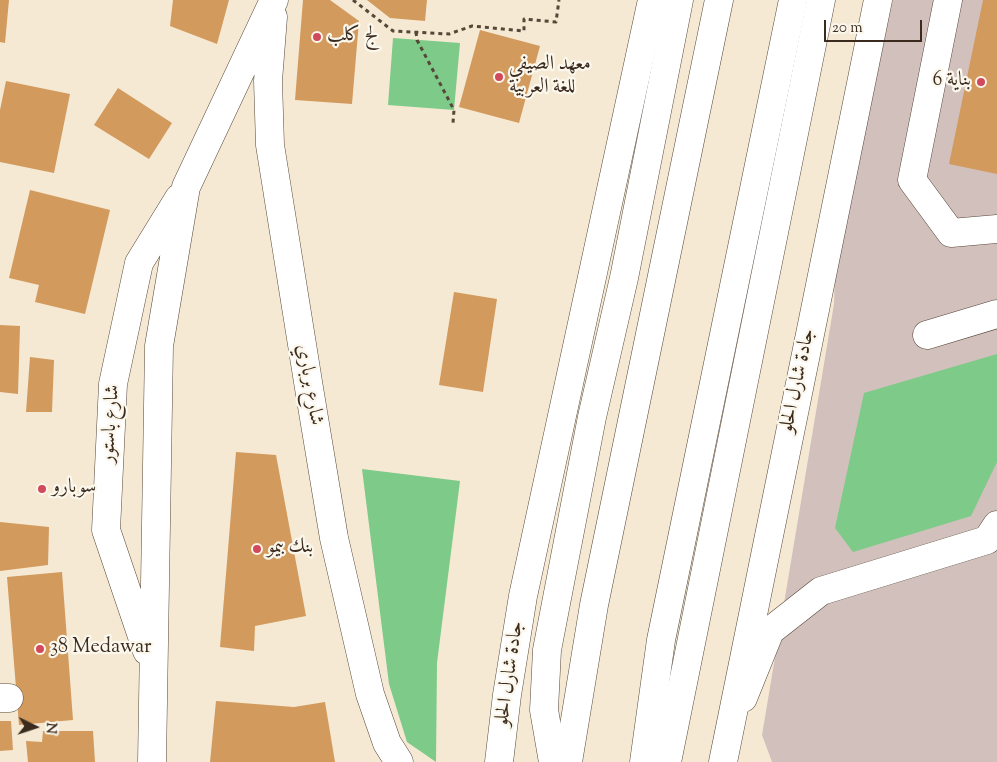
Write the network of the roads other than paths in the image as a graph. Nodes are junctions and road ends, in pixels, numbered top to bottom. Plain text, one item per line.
1 (275, 0) edge
2 (652, 0) edge
3 (679, 0) edge
4 (720, 0) edge
5 (793, 0) edge
6 (821, 0) edge
7 (878, 0) edge
8 (948, 0) edge
9 (186, 186) junction
10 (997, 229) edge
11 (997, 314) edge
12 (927, 335) dead end
13 (997, 525) edge
14 (153, 669) junction
15 (724, 753) edge
16 (152, 762) edge
17 (399, 762) edge
18 (500, 762) edge
19 (553, 762) edge
20 (568, 762) edge
21 (644, 762) edge
22 (667, 762) edge

1 - 9 main road, شارع باستور
1 - 17 main road, شارع برباري
2 - 18 main road, جادة شارل الحلو
3 - 19 main road
4 - 20 main road
5 - 21 main road
6 - 22 main road
7 - 15 main road, جادة شارل الحلو
8 - 10 main road
9 - 14 main road, شارع باستور
9 - 14 main road, شارع باستور
11 - 12 main road
13 - 15 main road
14 - 16 main road, شارع باستور

